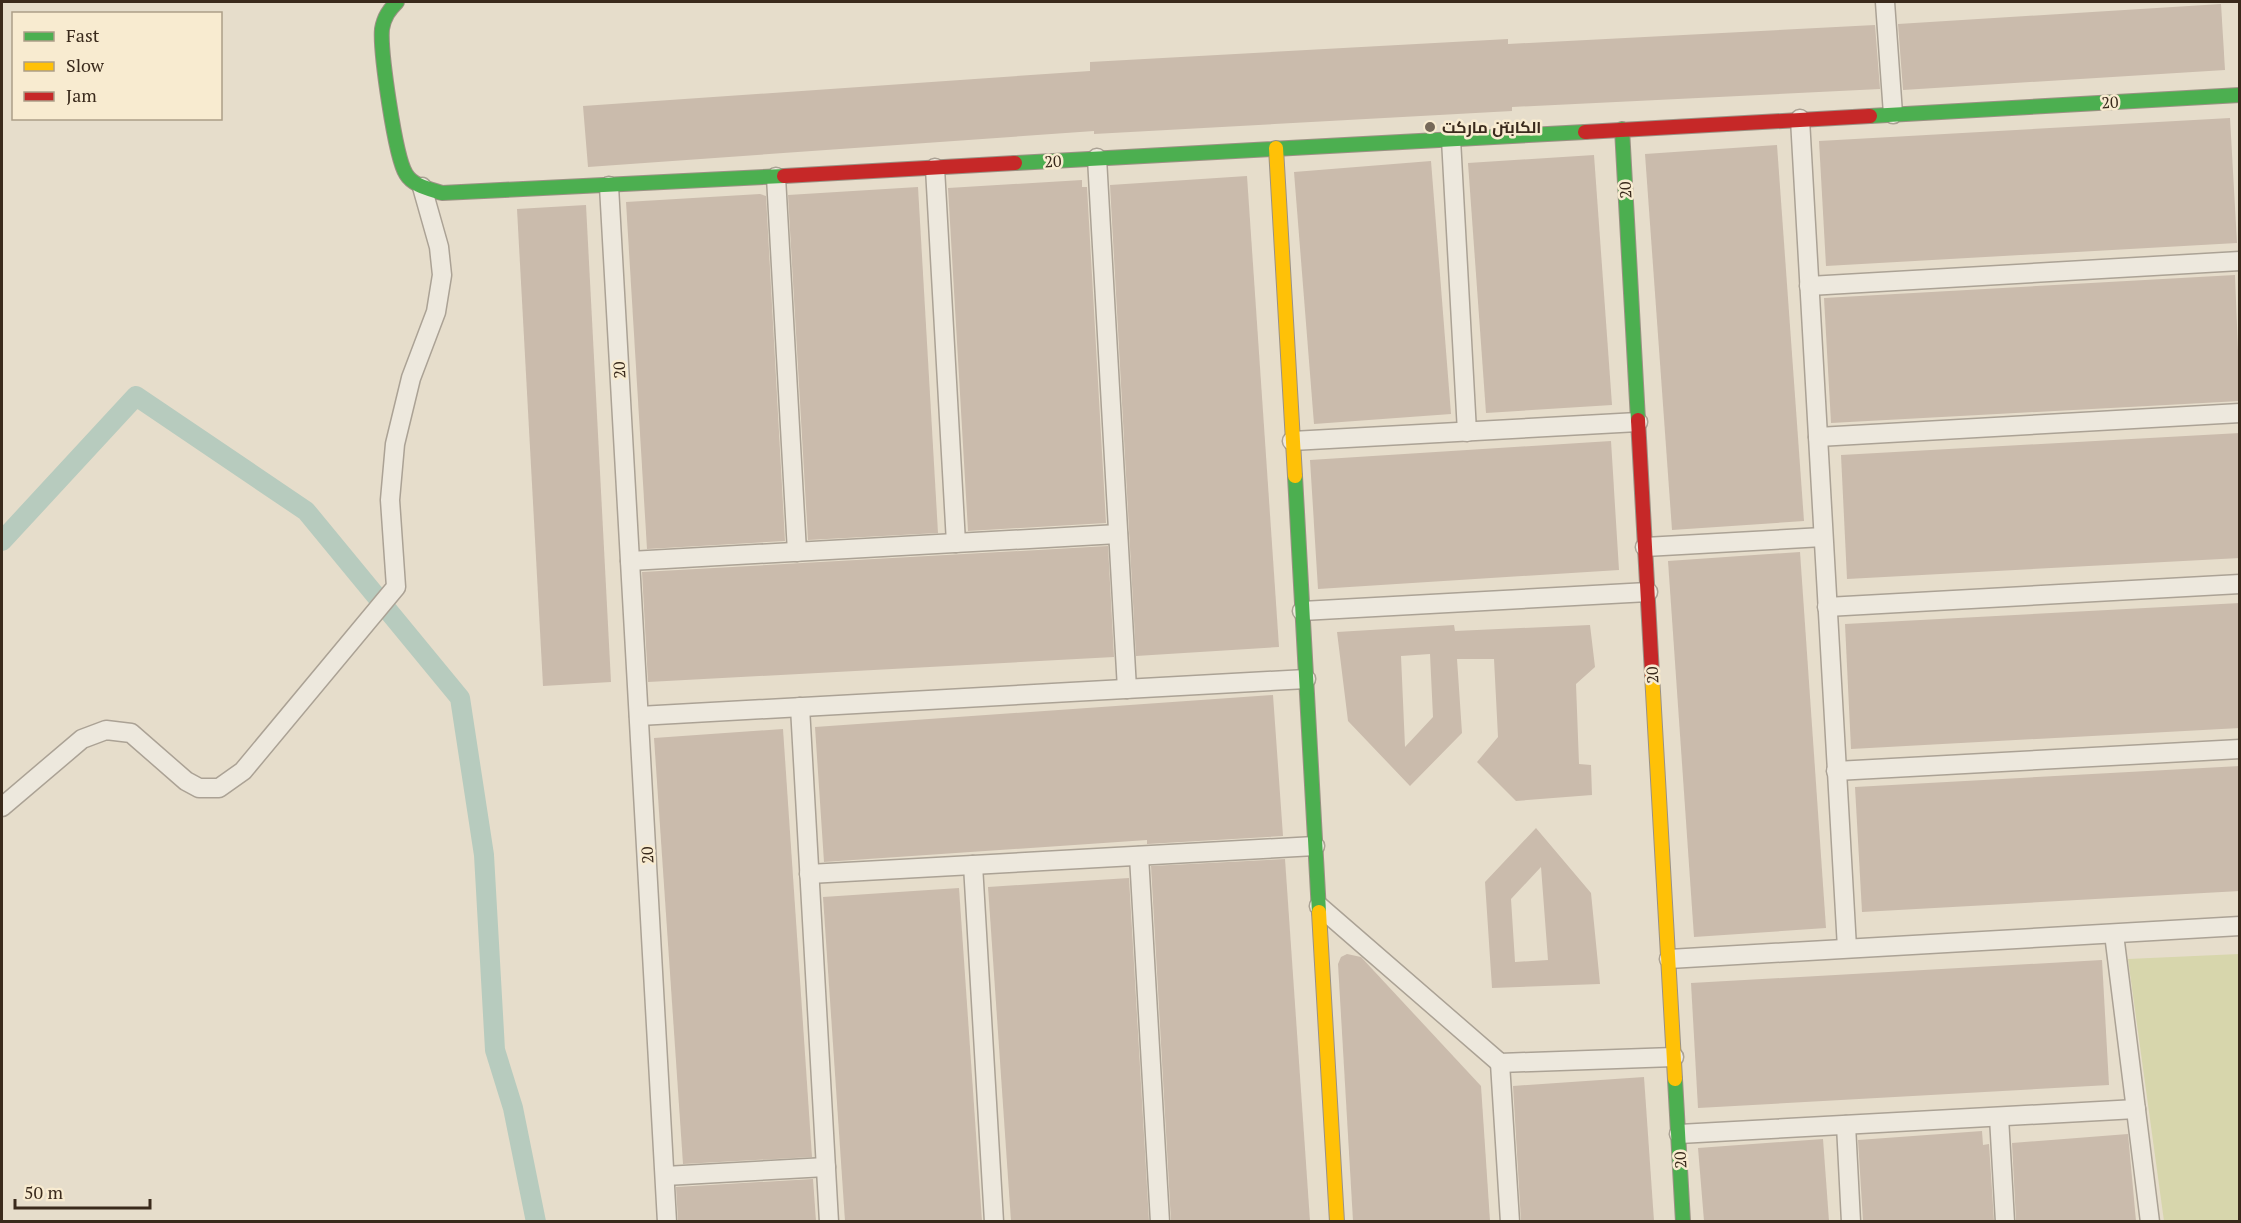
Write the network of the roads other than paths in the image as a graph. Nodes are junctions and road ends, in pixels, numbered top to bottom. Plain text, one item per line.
1 (397, 2) edge
2 (1885, 2) edge
3 (2240, 94) edge
4 (1893, 114) junction
5 (1800, 119) junction
6 (1622, 129) junction
7 (1451, 139) junction
8 (1276, 148) junction
9 (1097, 158) junction
10 (935, 168) junction
11 (776, 177) junction
12 (609, 186) junction
13 (422, 187) junction
14 (2240, 261) edge
15 (1809, 286) junction
16 (2240, 413) edge
17 (1638, 422) junction
18 (1467, 432) junction
19 (1818, 437) junction
20 (1292, 441) junction
21 (1119, 534) junction
22 (1823, 537) junction
23 (956, 543) junction
24 (1645, 547) junction
25 (797, 552) junction
26 (630, 561) junction
27 (2240, 584) edge
28 (1648, 592) junction
29 (1827, 607) junction
30 (1302, 611) junction
31 (1306, 679) junction
32 (1127, 689) junction
33 (800, 707) junction
34 (639, 716) junction
35 (2240, 748) edge
36 (1836, 771) junction
37 (2, 807) edge
38 (1315, 846) junction
39 (1139, 856) junction
40 (974, 865) junction
41 (809, 874) junction
42 (1319, 906) junction
43 (2240, 926) edge
44 (2114, 933) junction
45 (1846, 948) junction
46 (1669, 959) junction
47 (1674, 1057) junction
48 (1500, 1063) junction
49 (2136, 1109) junction
50 (1999, 1117) junction
51 (1846, 1125) junction
52 (1679, 1134) junction
53 (826, 1167) junction
54 (665, 1176) junction
55 (667, 1221) edge
56 (829, 1221) edge
57 (994, 1221) edge
58 (1160, 1221) edge
59 (1337, 1221) edge
60 (1510, 1221) edge
61 (1683, 1221) edge
62 (1851, 1221) edge
63 (2005, 1221) edge
64 (2150, 1221) edge

1 - 13 street
2 - 4 street
3 - 4 street, 20
4 - 5 street, 20
5 - 6 street, 20
5 - 15 street
6 - 7 street, 20
6 - 17 street, 20
7 - 8 street, 20
7 - 18 street
8 - 9 street, 20
8 - 20 street
9 - 10 street, 20
9 - 21 street
10 - 11 street, 20
10 - 23 street
11 - 12 street, 20
11 - 25 street
12 - 13 street
12 - 26 street, 20
13 - 37 street
14 - 15 street
15 - 19 street
16 - 19 street
17 - 18 street
17 - 24 street, 20
18 - 20 street
19 - 22 street
20 - 30 street
21 - 23 street
21 - 32 street
22 - 24 street
22 - 29 street
23 - 25 street
24 - 28 street, 20
25 - 26 street
26 - 34 street, 20
27 - 29 street
28 - 30 street
28 - 46 street, 20
29 - 36 street
30 - 31 street
31 - 32 street
31 - 38 street
32 - 33 street
33 - 34 street
33 - 41 street
34 - 54 street, 20
35 - 36 street
36 - 45 street
38 - 39 street
38 - 42 street
39 - 40 street
39 - 58 street
40 - 41 street
40 - 57 street
41 - 53 street
42 - 48 street
42 - 59 street
43 - 44 street
44 - 45 street
44 - 49 street
45 - 46 street
46 - 47 street, 20
47 - 48 street
47 - 52 street, 20
48 - 60 street
49 - 50 street
49 - 64 street
50 - 51 street
50 - 63 street
51 - 52 street
51 - 62 street
52 - 61 street, 20
53 - 54 street
53 - 56 street
54 - 55 street, 20

